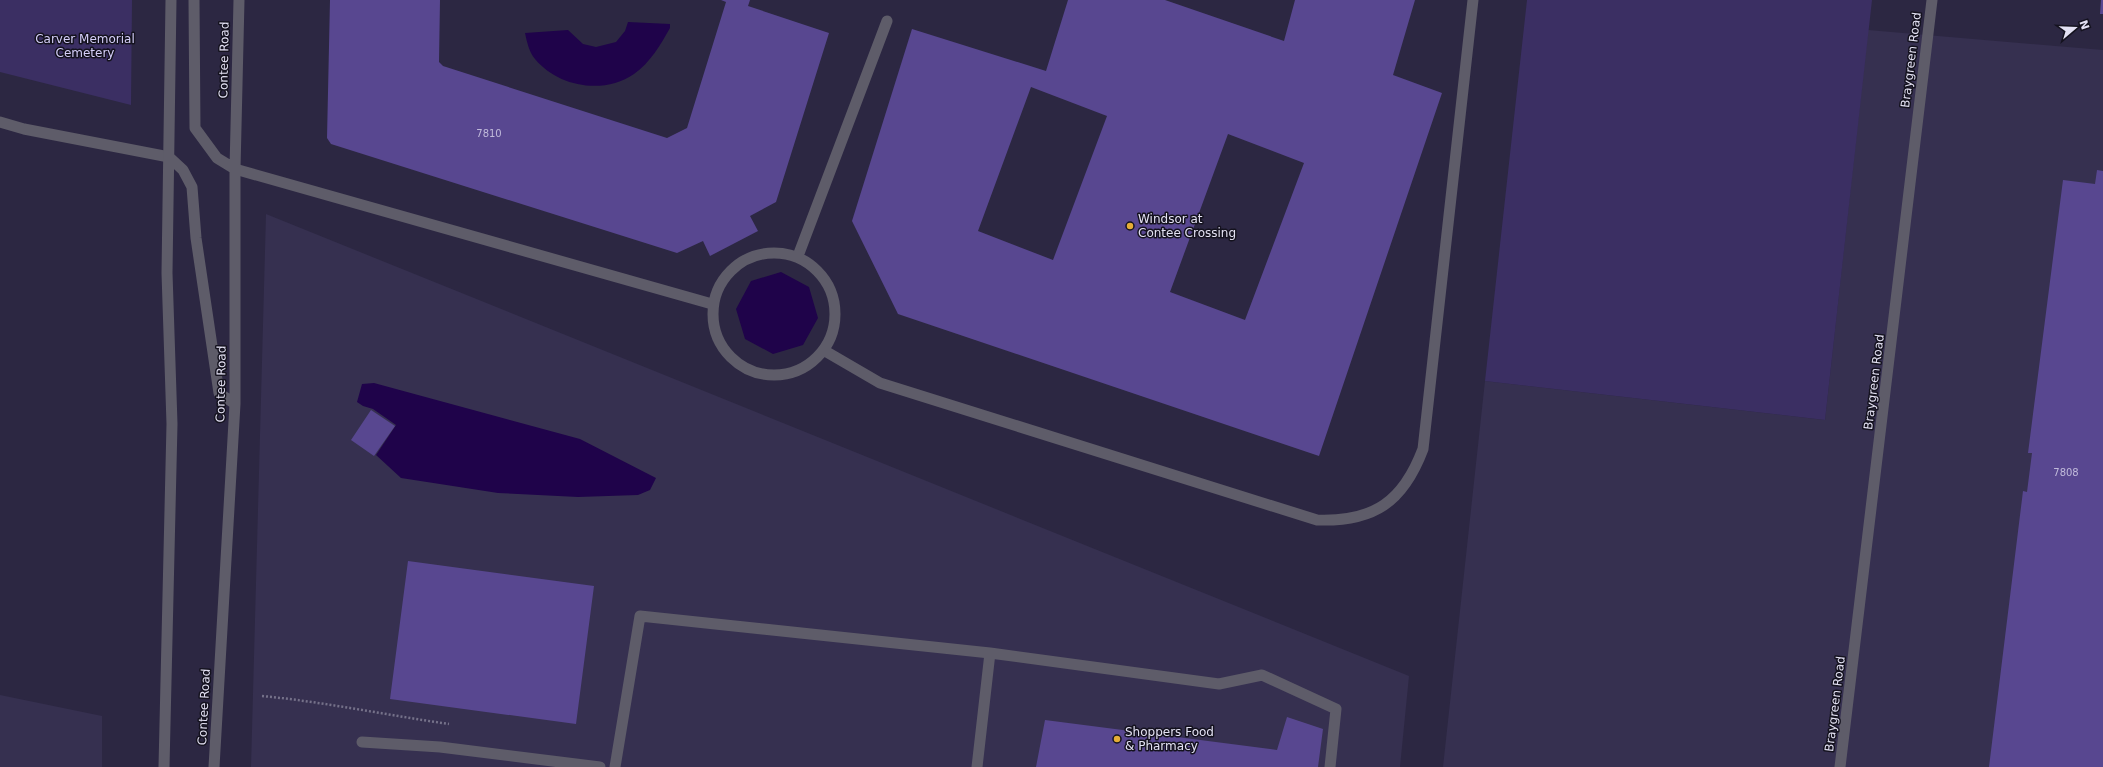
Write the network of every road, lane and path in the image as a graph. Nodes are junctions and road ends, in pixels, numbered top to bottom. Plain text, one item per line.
1 (171, 0) edge
2 (194, 0) edge
3 (238, 0) edge
4 (1473, 0) edge
5 (1932, 0) edge
6 (887, 21) dead end
7 (0, 122) edge
8 (169, 157) junction
9 (235, 169) junction
10 (798, 256) junction
11 (712, 304) junction
12 (825, 351) junction
13 (235, 404) junction
14 (990, 654) junction
15 (262, 696) dead end
16 (454, 725) dead end
17 (362, 742) dead end
18 (164, 767) edge
19 (214, 767) edge
20 (600, 767) edge
21 (615, 767) edge
22 (977, 767) edge
23 (1330, 767) edge
24 (1840, 767) edge

1 - 8 street
2 - 9 street
3 - 9 street, Contee Road
4 - 12 street
5 - 24 street, Braygreen Road
6 - 10 street
7 - 8 street
8 - 13 street
8 - 18 street
9 - 11 street
9 - 13 street, Contee Road
10 - 11 street
10 - 12 street
11 - 12 street
13 - 19 street, Contee Road
14 - 21 street
14 - 22 street
14 - 23 street
15 - 16 path
17 - 20 street

